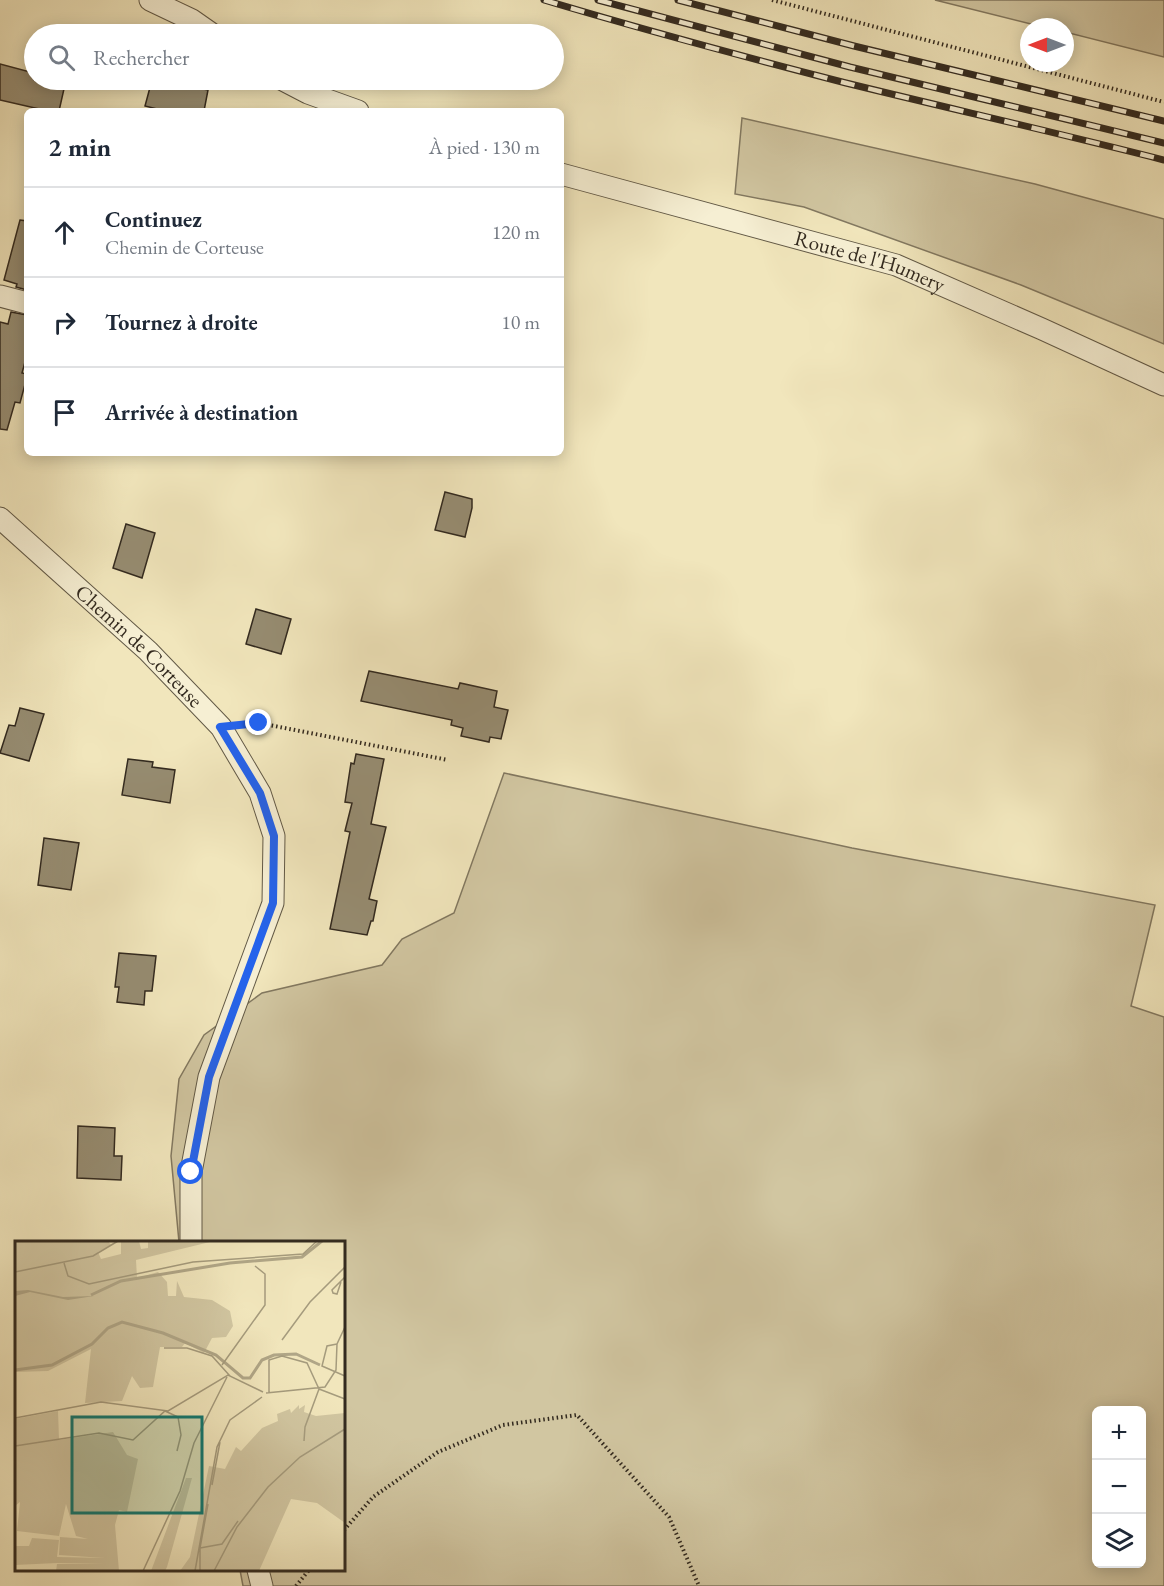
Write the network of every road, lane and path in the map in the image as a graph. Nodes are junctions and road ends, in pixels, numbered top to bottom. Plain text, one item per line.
1 (150, 0) edge
2 (772, 0) edge
3 (198, 24) edge
4 (302, 90) edge
5 (1164, 102) edge
6 (350, 108) edge
7 (564, 175) edge
8 (0, 296) edge
9 (24, 302) edge
10 (1164, 386) edge
11 (0, 518) edge
12 (220, 727) junction
13 (448, 760) dead end
14 (191, 1241) edge
15 (345, 1529) edge
16 (258, 1571) edge
17 (307, 1571) edge
18 (262, 1586) edge
19 (296, 1586) edge
20 (699, 1586) edge

1 - 3 street
2 - 5 path
4 - 6 street
7 - 10 street, Route de l'Humery
8 - 9 street
11 - 12 street, Chemin de Corteuse
12 - 13 path
12 - 14 street, Chemin de Corteuse
15 - 20 path
16 - 18 street
17 - 19 path

